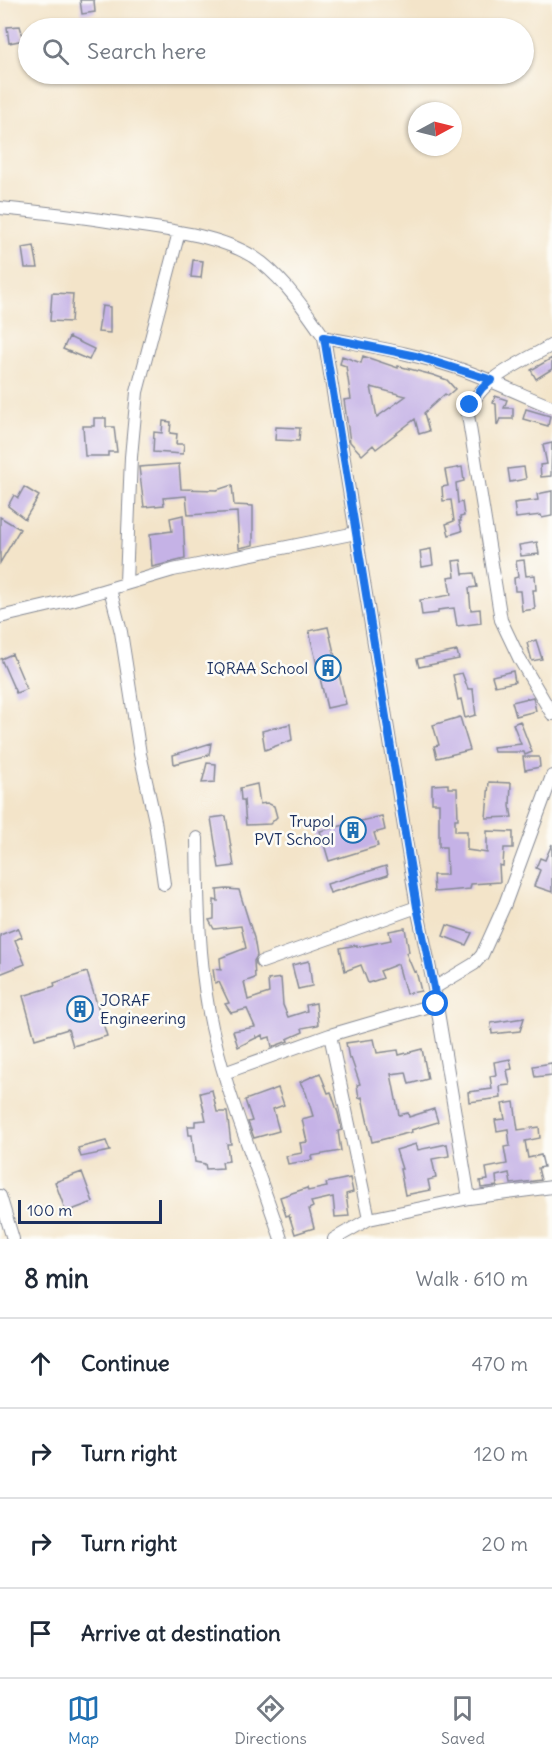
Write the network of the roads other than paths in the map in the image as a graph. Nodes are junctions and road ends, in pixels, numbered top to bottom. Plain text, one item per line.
1 (0, 208) edge
2 (179, 232) junction
3 (324, 337) junction
4 (552, 345) edge
5 (492, 380) junction
6 (552, 407) edge
7 (356, 532) junction
8 (126, 582) junction
9 (110, 589) junction
10 (0, 617) edge
11 (552, 714) edge
12 (552, 776) edge
13 (197, 838) dead end
14 (164, 884) dead end
15 (417, 907) junction
16 (262, 962) dead end
17 (434, 988) junction
18 (436, 1004) junction
19 (330, 1035) junction
20 (224, 1073) junction
21 (552, 1187) edge
22 (0, 1196) edge
23 (469, 1198) junction
24 (369, 1220) junction
25 (13, 1239) edge
26 (281, 1239) edge
27 (334, 1239) edge

1 - 2 street
2 - 3 street
2 - 8 street
3 - 5 street
3 - 7 street
4 - 5 street
5 - 6 street
5 - 11 street
7 - 8 street
7 - 15 street
8 - 9 street
9 - 10 street
9 - 14 street
12 - 17 street
13 - 20 street
15 - 16 street
15 - 17 street
17 - 18 street
18 - 19 street
18 - 23 street
19 - 20 street
19 - 24 street
20 - 26 street
21 - 23 street
22 - 25 street
23 - 24 street
24 - 27 street

